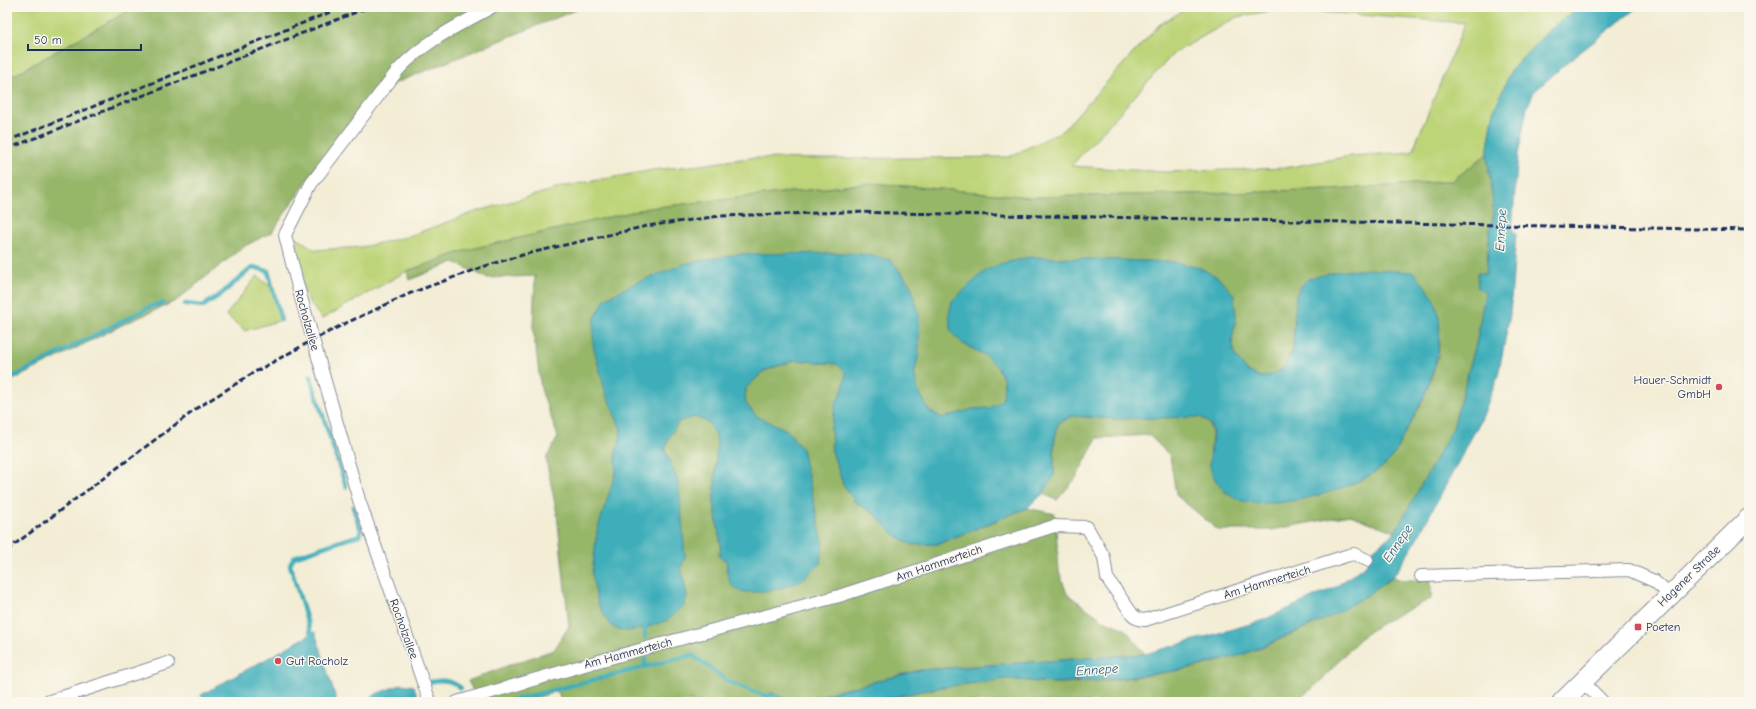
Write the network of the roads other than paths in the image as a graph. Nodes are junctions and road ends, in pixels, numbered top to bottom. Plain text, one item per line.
1 (492, 7) edge
2 (1749, 518) edge
3 (1367, 560) dead end
4 (1421, 576) dead end
5 (1670, 595) junction
6 (168, 663) dead end
7 (1583, 682) junction
8 (47, 702) edge
9 (430, 702) edge
10 (457, 702) edge
11 (1562, 702) edge
12 (1603, 702) edge

1 - 9 street, Rocholzallee
2 - 5 main road, Hagener Straße
3 - 10 street, Am Hammerteich
4 - 5 street
5 - 7 main road, Hagener Straße
6 - 8 street
7 - 11 main road, Hagener Straße
7 - 12 street

